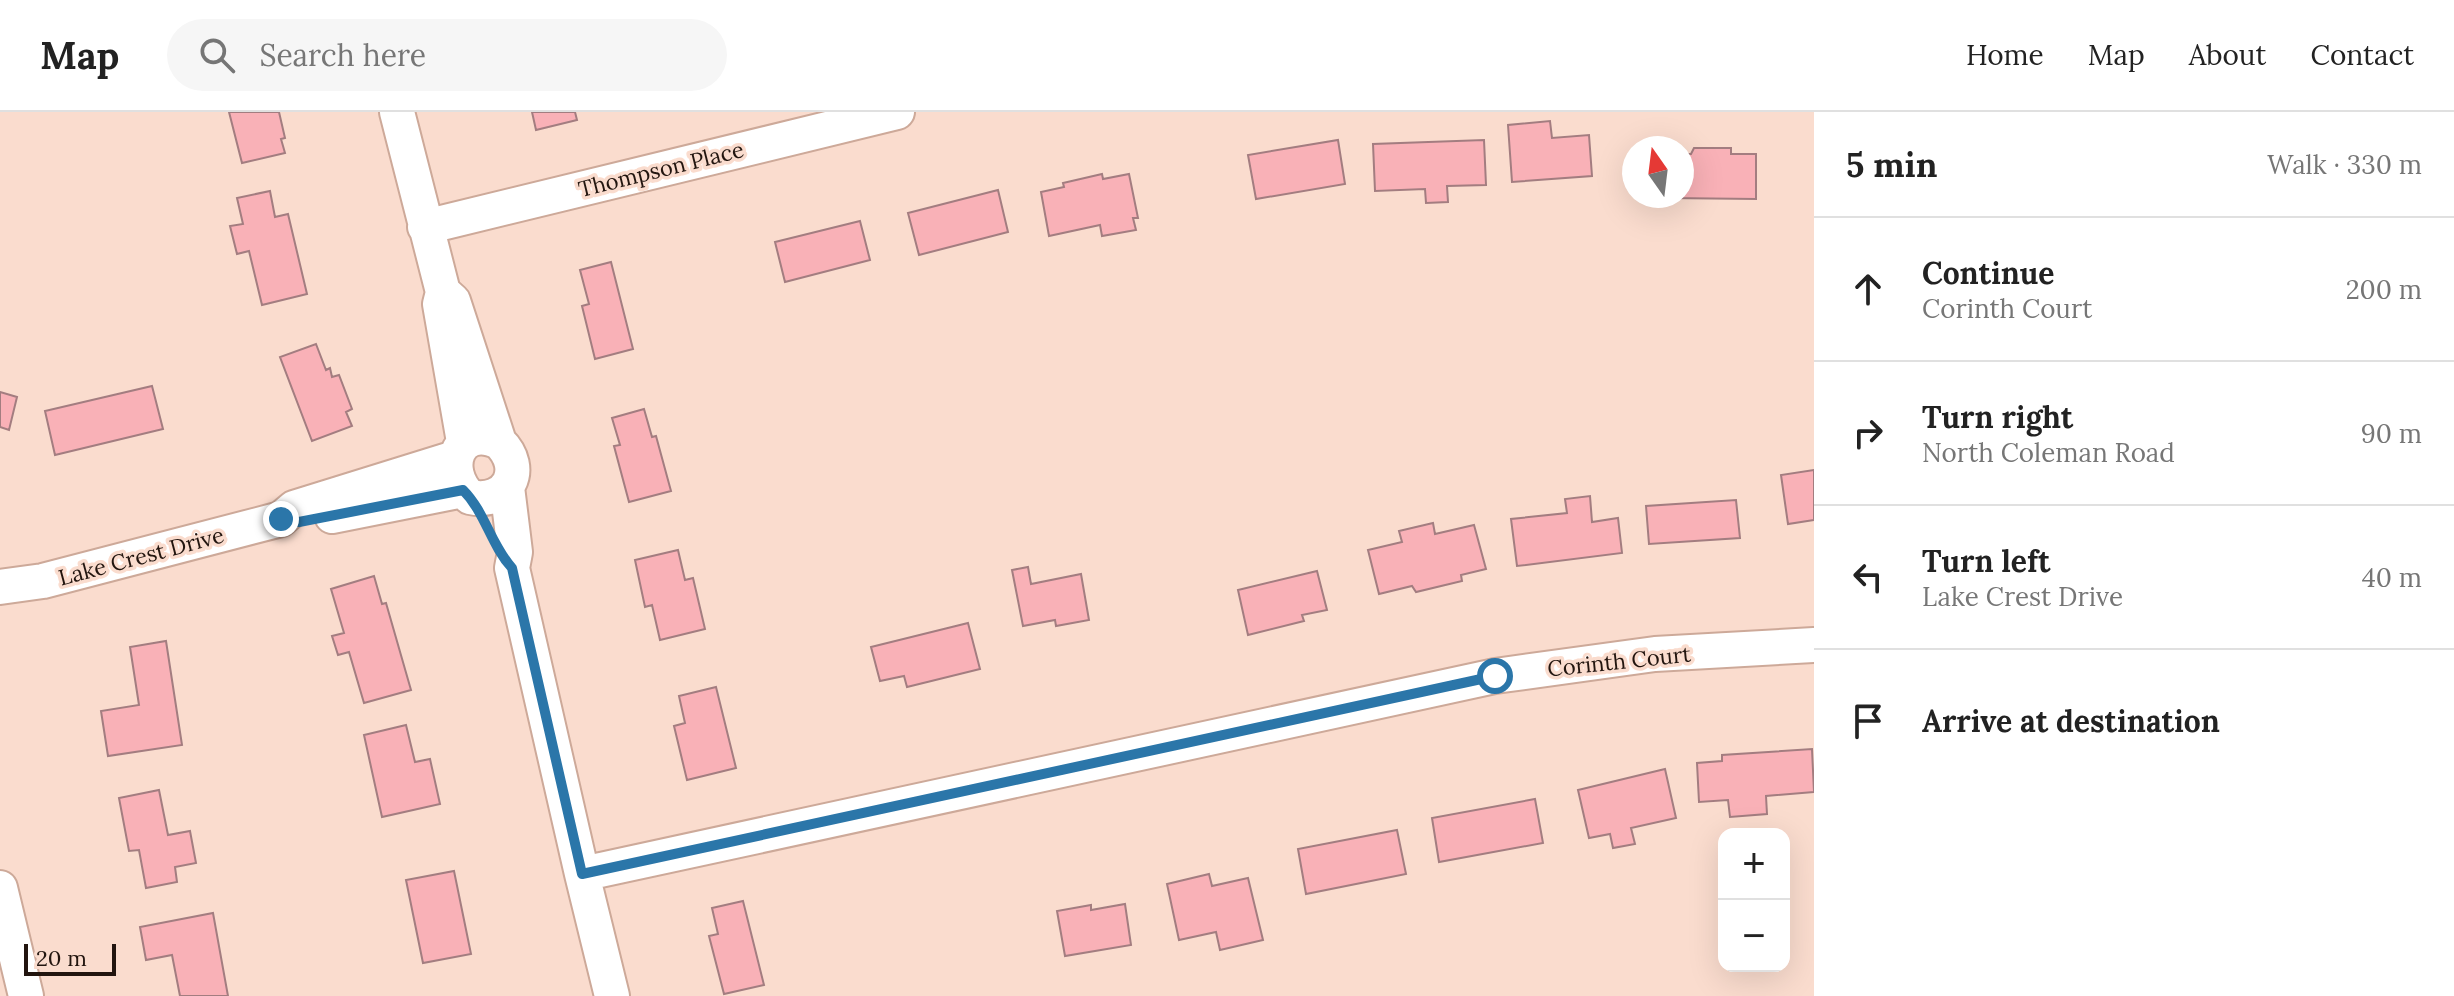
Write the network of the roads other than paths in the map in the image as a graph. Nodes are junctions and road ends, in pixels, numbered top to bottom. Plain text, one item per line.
1 (397, 112) edge
2 (897, 112) edge
3 (425, 227) junction
4 (443, 292) junction
5 (499, 442) junction
6 (463, 472) junction
7 (507, 487) junction
8 (512, 568) junction
9 (0, 587) edge
10 (1814, 645) edge
11 (582, 874) junction
12 (0, 888) edge
13 (26, 996) edge
14 (612, 996) edge

1 - 3 street
2 - 3 street, Thompson Place
3 - 4 street
4 - 5 street
4 - 6 street
5 - 6 street
5 - 7 street
6 - 7 street
6 - 8 street
6 - 9 street, Lake Crest Drive
7 - 8 street
8 - 11 street
10 - 11 street, Corinth Court
11 - 14 street
12 - 13 street

